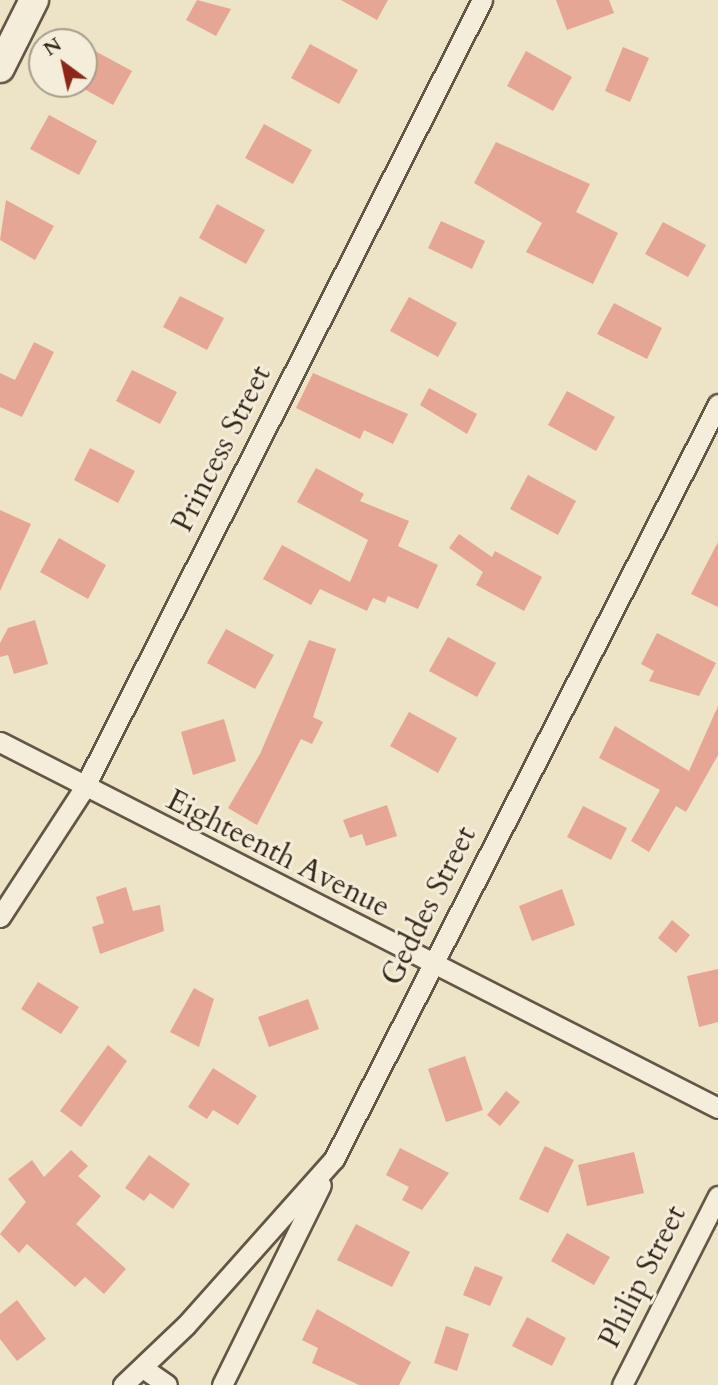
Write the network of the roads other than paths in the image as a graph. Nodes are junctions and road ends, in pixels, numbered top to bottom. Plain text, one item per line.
1 (34, 0) edge
2 (482, 0) edge
3 (0, 68) edge
4 (718, 404) edge
5 (0, 742) edge
6 (84, 788) junction
7 (0, 917) edge
8 (431, 966) junction
9 (718, 1108) edge
10 (334, 1159) junction
11 (718, 1196) edge
12 (144, 1368) junction
13 (123, 1385) edge
14 (167, 1385) edge
15 (222, 1385) edge
16 (622, 1385) edge

1 - 3 street
2 - 6 street, Princess Street
4 - 8 street, Geddes Street
5 - 6 street, Eighteenth Avenue
6 - 7 street, Princess Street
6 - 8 street, Eighteenth Avenue
8 - 9 street, Eighteenth Avenue
8 - 10 street, Geddes Street
10 - 12 street, Geddes Street
10 - 15 street
11 - 16 street, Philip Street
12 - 13 street, Geddes Street
12 - 14 street

